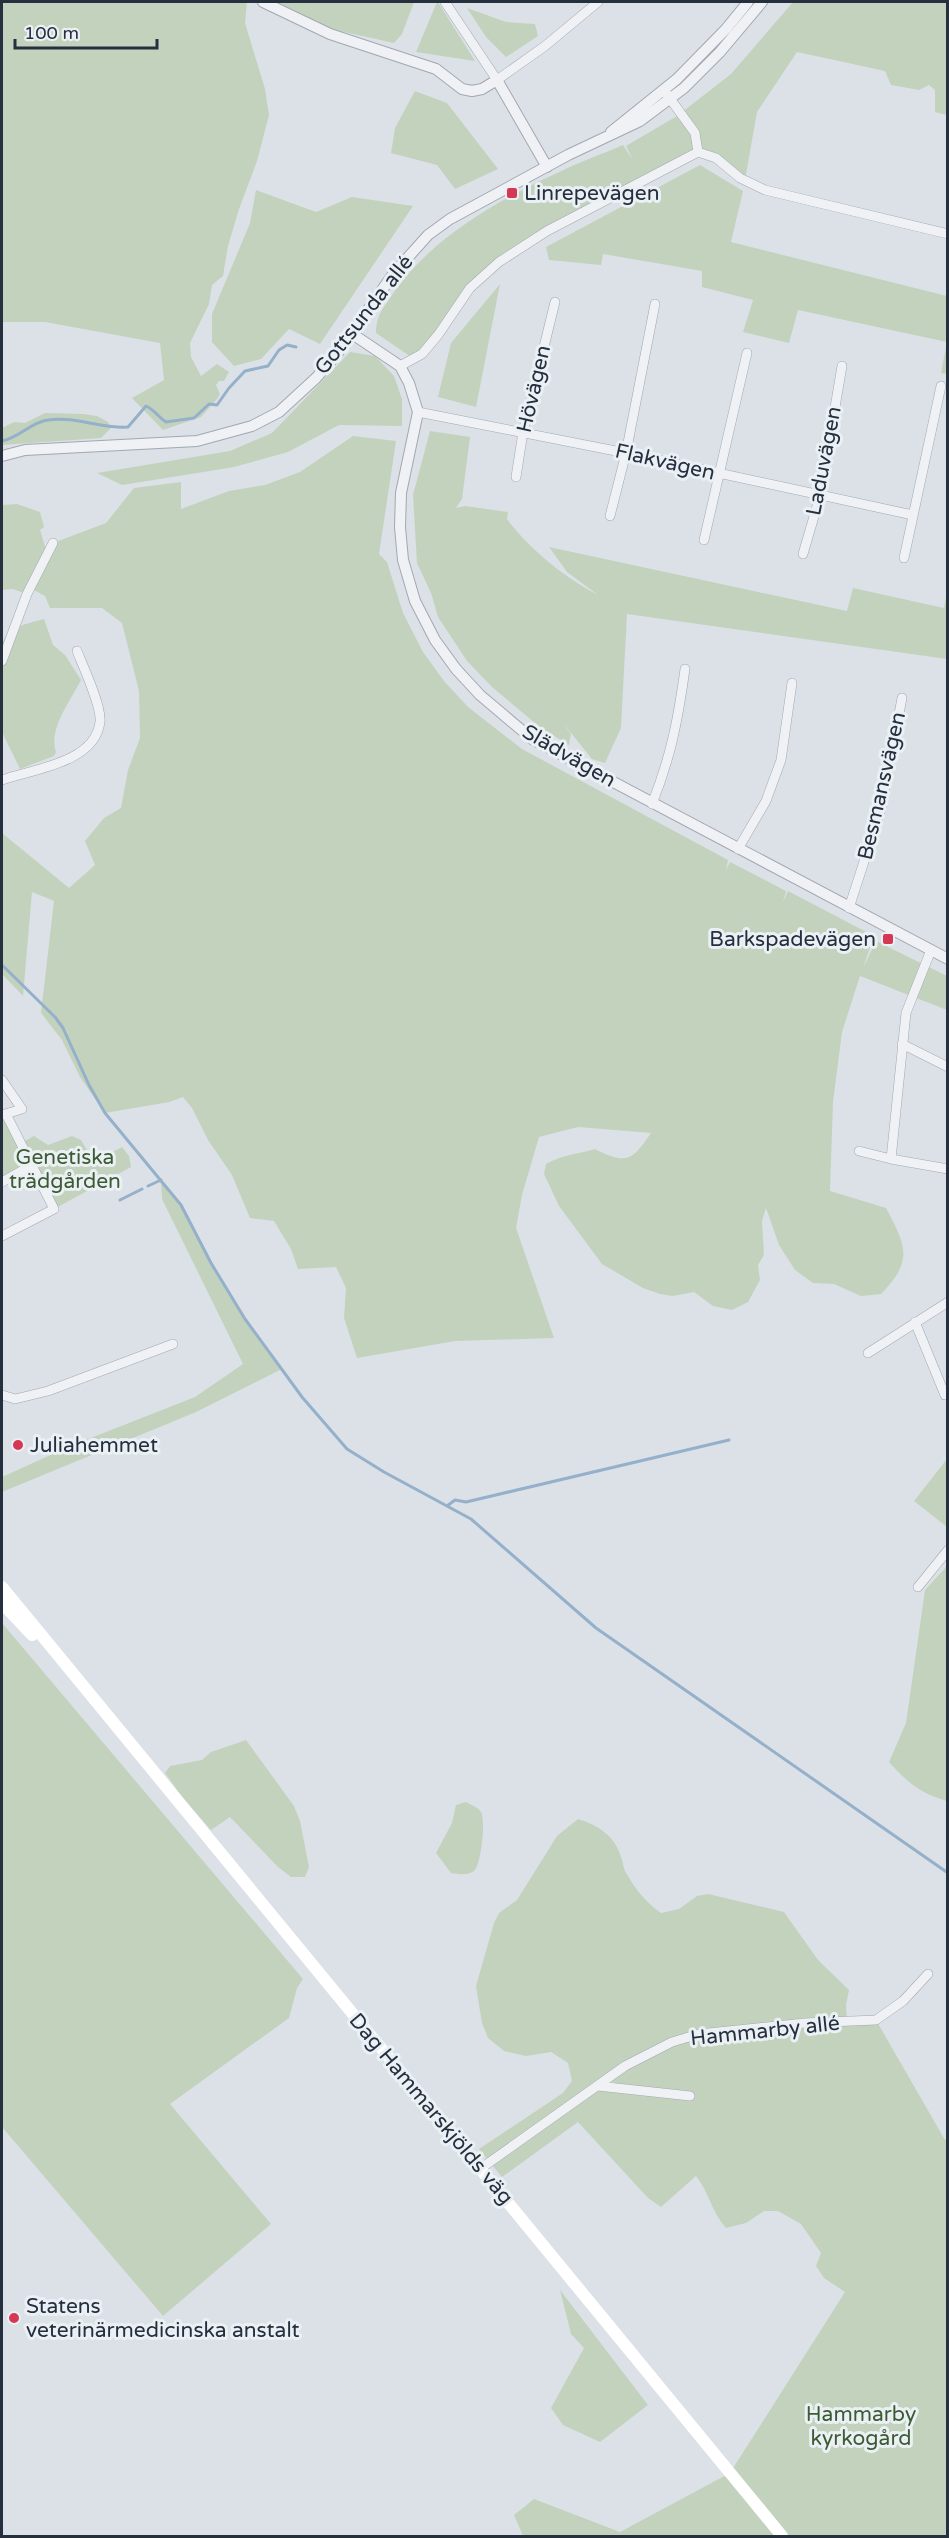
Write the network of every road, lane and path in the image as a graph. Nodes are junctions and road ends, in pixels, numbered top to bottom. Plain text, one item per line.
1 (263, 2) edge
2 (445, 2) edge
3 (598, 2) edge
4 (762, 2) edge
5 (746, 5) edge
6 (497, 80) junction
7 (667, 95) junction
8 (698, 152) junction
9 (547, 167) junction
10 (948, 234) edge
11 (555, 302) dead end
12 (655, 304) dead end
13 (351, 333) junction
14 (747, 353) dead end
15 (400, 366) junction
16 (842, 366) dead end
17 (941, 386) dead end
18 (418, 412) junction
19 (523, 432) junction
20 (626, 453) junction
21 (2, 456) edge
22 (720, 475) junction
23 (516, 477) dead end
24 (820, 496) junction
25 (913, 514) junction
26 (610, 516) dead end
27 (704, 540) dead end
28 (53, 543) dead end
29 (803, 555) dead end
30 (904, 558) dead end
31 (77, 651) dead end
32 (2, 658) edge
33 (685, 669) dead end
34 (792, 683) dead end
35 (902, 698) dead end
36 (2, 780) edge
37 (652, 804) junction
38 (738, 849) junction
39 (849, 908) junction
40 (931, 950) junction
41 (948, 959) edge
42 (902, 1044) junction
43 (948, 1067) edge
44 (2, 1080) edge
45 (4, 1115) edge
46 (859, 1151) dead end
47 (891, 1159) junction
48 (33, 1165) junction
49 (948, 1169) edge
50 (2, 1182) edge
51 (2, 1236) edge
52 (948, 1302) edge
53 (915, 1322) junction
54 (173, 1344) dead end
55 (867, 1353) dead end
56 (948, 1394) edge
57 (2, 1395) edge
58 (948, 1550) edge
59 (2, 1587) edge
60 (918, 1587) dead end
61 (2, 1603) edge
62 (80, 1682) junction
63 (928, 1974) dead end
64 (598, 2086) junction
65 (690, 2096) dead end
66 (480, 2169) junction
67 (782, 2536) edge

1 - 6 street
2 - 6 street
3 - 6 street
4 - 5 street, Gottsunda allé
5 - 7 street, Gottsunda allé
6 - 9 street
7 - 8 street
7 - 9 street, Gottsunda allé
8 - 10 street
8 - 15 street
9 - 13 street, Gottsunda allé
11 - 19 street, Hövägen
12 - 20 street
13 - 15 street
13 - 21 street, Gottsunda allé
14 - 22 street
15 - 18 street, Slädvägen
16 - 24 street, Laduvägen
17 - 25 street
18 - 19 street, Flakvägen
18 - 37 street, Slädvägen
19 - 20 street, Flakvägen
19 - 23 street, Hövägen
20 - 22 street, Flakvägen
20 - 26 street
22 - 24 street, Flakvägen
22 - 27 street
24 - 25 street, Flakvägen
24 - 29 street, Laduvägen
25 - 30 street
28 - 32 street
31 - 36 street
33 - 37 street
34 - 38 street
35 - 39 street, Besmansvägen
37 - 38 street, Slädvägen
38 - 39 street, Slädvägen
39 - 40 street, Slädvägen
40 - 41 street, Slädvägen
40 - 42 street
42 - 43 street
42 - 47 street
44 - 45 street
45 - 48 street
46 - 47 street
47 - 49 street
48 - 50 street
48 - 51 street
52 - 53 street
53 - 55 street
53 - 56 street
54 - 57 street
58 - 60 street
59 - 62 main road, Dag Hammarskjölds väg
61 - 62 main road, Dag Hammarskjölds väg
62 - 66 main road, Dag Hammarskjölds väg
63 - 64 street, Hammarby allé
64 - 65 street
64 - 66 street, Hammarby allé
66 - 67 main road, Dag Hammarskjölds väg

